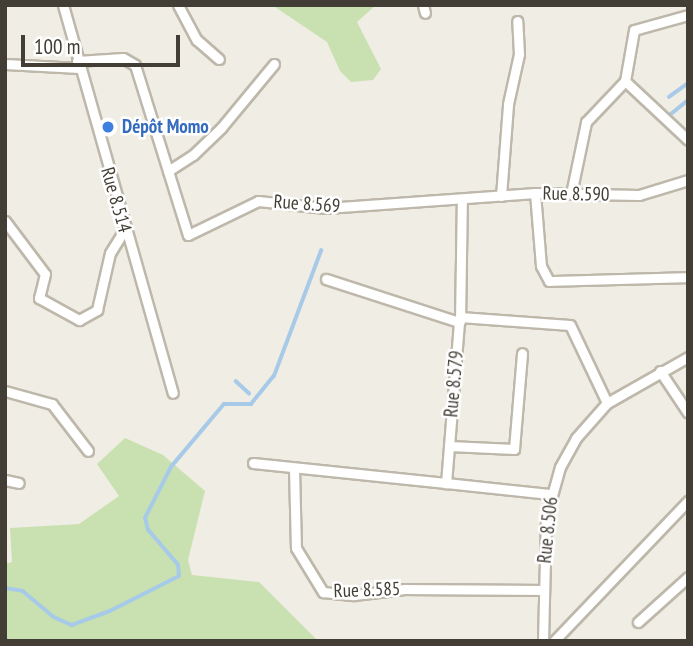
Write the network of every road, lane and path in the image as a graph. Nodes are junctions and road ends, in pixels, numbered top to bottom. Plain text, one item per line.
1 (63, 5) edge
2 (178, 5) edge
3 (688, 15) edge
4 (517, 21) dead end
5 (219, 59) dead end
6 (5, 64) edge
7 (274, 64) dead end
8 (78, 65) junction
9 (625, 81) junction
10 (688, 140) edge
11 (168, 171) junction
12 (688, 180) edge
13 (535, 193) junction
14 (571, 194) junction
15 (501, 196) junction
16 (462, 200) junction
17 (5, 221) edge
18 (124, 231) junction
19 (688, 277) edge
20 (326, 279) dead end
21 (460, 319) junction
22 (522, 353) dead end
23 (688, 357) edge
24 (660, 371) junction
25 (5, 391) edge
26 (173, 393) dead end
27 (607, 404) junction
28 (688, 413) edge
29 (449, 446) junction
30 (88, 452) dead end
31 (253, 463) dead end
32 (294, 468) junction
33 (5, 480) edge
34 (19, 483) dead end
35 (446, 483) junction
36 (549, 494) junction
37 (688, 502) edge
38 (688, 577) edge
39 (543, 590) junction
40 (638, 622) dead end
41 (543, 641) edge
42 (554, 641) edge

1 - 8 street, Rue 8.514
2 - 5 street
3 - 9 street
4 - 15 street
6 - 8 street, Rue 8.569
7 - 11 street
8 - 11 street, Rue 8.569
8 - 18 street, Rue 8.514
9 - 10 street
9 - 14 street
11 - 16 street, Rue 8.569
12 - 14 street, Rue 8.590
13 - 14 street, Rue 8.590
13 - 15 street, Rue 8.590
13 - 19 street
15 - 16 street, Rue 8.590
16 - 21 street
17 - 18 street
18 - 26 street, Rue 8.514
20 - 21 street, Rue 8.579
21 - 27 street
21 - 29 street, Rue 8.579
22 - 29 street
23 - 24 street, Rue 8.506
24 - 27 street, Rue 8.506
24 - 28 street
25 - 30 street
27 - 36 street, Rue 8.506
29 - 35 street, Rue 8.579
31 - 32 street
32 - 35 street
32 - 39 street, Rue 8.585
33 - 34 street
35 - 36 street
36 - 39 street, Rue 8.506
37 - 42 street
38 - 40 street
39 - 41 street, Rue 8.506

